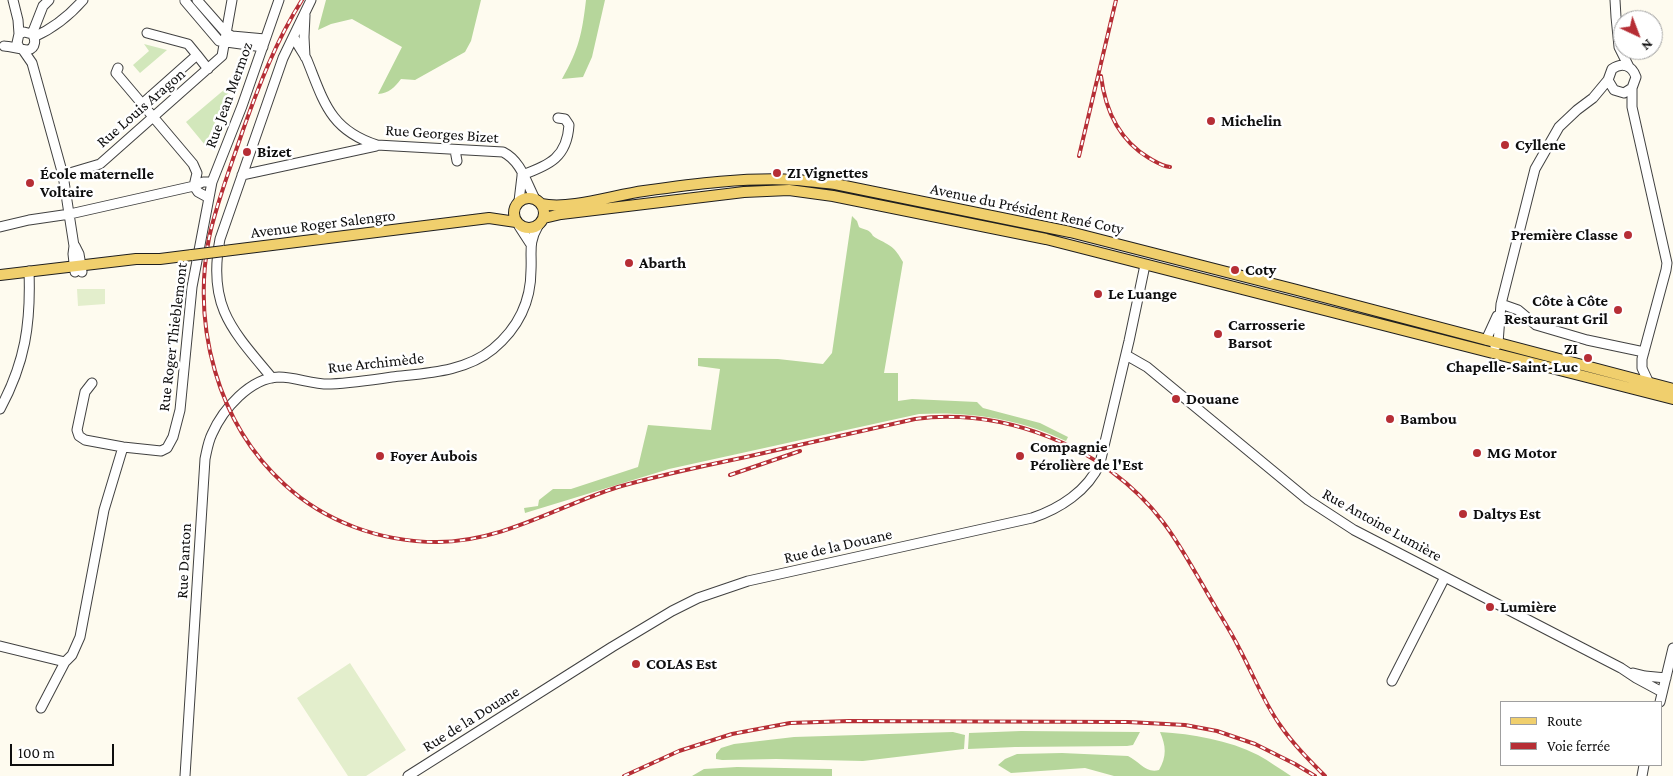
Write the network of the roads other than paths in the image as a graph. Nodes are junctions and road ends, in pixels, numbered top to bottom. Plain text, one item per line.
1 (13, 0) edge
2 (83, 0) edge
3 (186, 0) edge
4 (198, 0) edge
5 (232, 0) edge
6 (279, 0) edge
7 (311, 0) edge
8 (47, 1) edge
9 (305, 14) junction
10 (147, 33) dead end
11 (226, 33) junction
12 (294, 36) junction
13 (26, 40) junction
14 (225, 43) junction
15 (264, 43) junction
16 (2, 46) edge
17 (197, 55) junction
18 (305, 57) junction
19 (1615, 60) edge
20 (1626, 60) edge
21 (281, 64) junction
22 (1629, 67) junction
23 (118, 68) dead end
24 (208, 68) junction
25 (1612, 69) junction
26 (1608, 80) junction
27 (1632, 88) junction
28 (1616, 91) junction
29 (1593, 98) junction
30 (143, 103) junction
31 (1632, 107) junction
32 (154, 116) junction
33 (558, 118) dead end
34 (346, 130) junction
35 (377, 145) junction
36 (455, 150) junction
37 (343, 153) junction
38 (457, 161) dead end
39 (63, 175) junction
40 (522, 175) junction
41 (242, 176) junction
42 (212, 182) junction
43 (194, 186) junction
44 (208, 198) junction
45 (538, 202) junction
46 (516, 205) junction
47 (70, 214) junction
48 (489, 218) junction
49 (541, 222) junction
50 (518, 224) junction
51 (0, 227) edge
52 (530, 243) junction
53 (1149, 252) junction
54 (1146, 265) junction
55 (78, 269) junction
56 (0, 275) edge
57 (29, 275) junction
58 (0, 282) edge
59 (1500, 309) junction
60 (1486, 340) junction
61 (1498, 343) junction
62 (1458, 344) junction
63 (1644, 352) junction
64 (1126, 355) junction
65 (272, 378) junction
66 (1648, 381) junction
67 (92, 383) dead end
68 (1672, 389) edge
69 (3, 396) edge
70 (1673, 399) edge
71 (0, 409) edge
72 (122, 447) junction
73 (1445, 577) junction
74 (0, 646) edge
75 (1673, 648) edge
76 (65, 662) junction
77 (1621, 668) junction
78 (1666, 678) junction
79 (1392, 681) dead end
80 (1662, 692) junction
81 (1660, 701) edge
82 (41, 708) dead end
83 (185, 776) edge
84 (408, 776) edge

1 - 13 street
2 - 13 street
3 - 14 street
4 - 11 street
5 - 11 street
6 - 15 street, Rue Jean Mermoz
7 - 9 street, Rue Georges Bizet
8 - 13 street
9 - 12 street, Rue Georges Bizet
9 - 18 street, Rue Georges Bizet
10 - 17 street, Rue Louis Aragon
11 - 14 street
11 - 15 street
12 - 18 street, Rue Georges Bizet
12 - 21 street
13 - 16 street
13 - 39 street
14 - 15 street
14 - 24 street, Rue Louis Aragon
15 - 42 street, Rue Jean Mermoz
17 - 24 street, Rue Louis Aragon
17 - 30 street, Rue Louis Aragon
18 - 21 street
18 - 34 street, Rue Georges Bizet
19 - 25 street
20 - 22 street
21 - 41 street
22 - 25 street
22 - 27 street
23 - 30 street
24 - 32 street, Rue Louis Aragon
25 - 26 street
26 - 28 street
26 - 29 street
27 - 28 street
27 - 31 street
28 - 29 street
28 - 31 street
29 - 59 street
30 - 32 street
31 - 63 street
32 - 39 street, Rue Louis Aragon
32 - 43 street
33 - 40 street
34 - 35 street, Rue Georges Bizet
34 - 37 street
35 - 36 street, Rue Georges Bizet
35 - 37 street
36 - 38 street
36 - 40 street, Rue Georges Bizet
37 - 41 street
39 - 47 street
40 - 45 street, Rue Georges Bizet
40 - 46 street
41 - 65 street
42 - 43 street
42 - 44 street, Rue Roger Thieblemont
43 - 44 street
43 - 47 street
44 - 72 street, Rue Roger Thieblemont
45 - 46 main road
45 - 49 main road
45 - 53 main road, Avenue du Président René Coty
46 - 48 main road, Avenue Roger Salengro
46 - 50 main road
47 - 51 street
47 - 55 street
48 - 50 main road, Avenue Roger Salengro
48 - 55 main road, Avenue Roger Salengro, bridge
49 - 50 main road
49 - 52 street, Rue Archimède
49 - 54 main road, Avenue du Président René Coty
50 - 52 street
52 - 65 street, Rue Archimède
53 - 54 main road
53 - 60 main road, Avenue du Président René Coty
54 - 62 main road, Avenue du Président René Coty
54 - 64 street, Rue de la Douane
55 - 57 main road, Avenue Roger Salengro
56 - 57 main road, Avenue Roger Salengro
57 - 58 main road, Avenue Roger Salengro
57 - 69 street
59 - 60 street
59 - 61 street
59 - 63 street
60 - 61 main road, Avenue du Président René Coty
61 - 62 street, Avenue du Président René Coty
61 - 66 main road, Avenue du Président René Coty
62 - 70 main road, Avenue du Président René Coty
63 - 66 street
64 - 73 street, Rue Antoine Lumière
64 - 84 street, Rue de la Douane
65 - 83 street, Rue Danton
66 - 68 main road, Avenue du Président René Coty
67 - 72 street, Rue Roger Thieblemont
69 - 71 street
72 - 76 street
73 - 77 street, Rue Antoine Lumière
73 - 79 street
74 - 76 street
75 - 78 street
76 - 82 street
77 - 78 street, Rue Antoine Lumière
77 - 80 street, Rue Antoine Lumière
78 - 80 street
80 - 81 street

